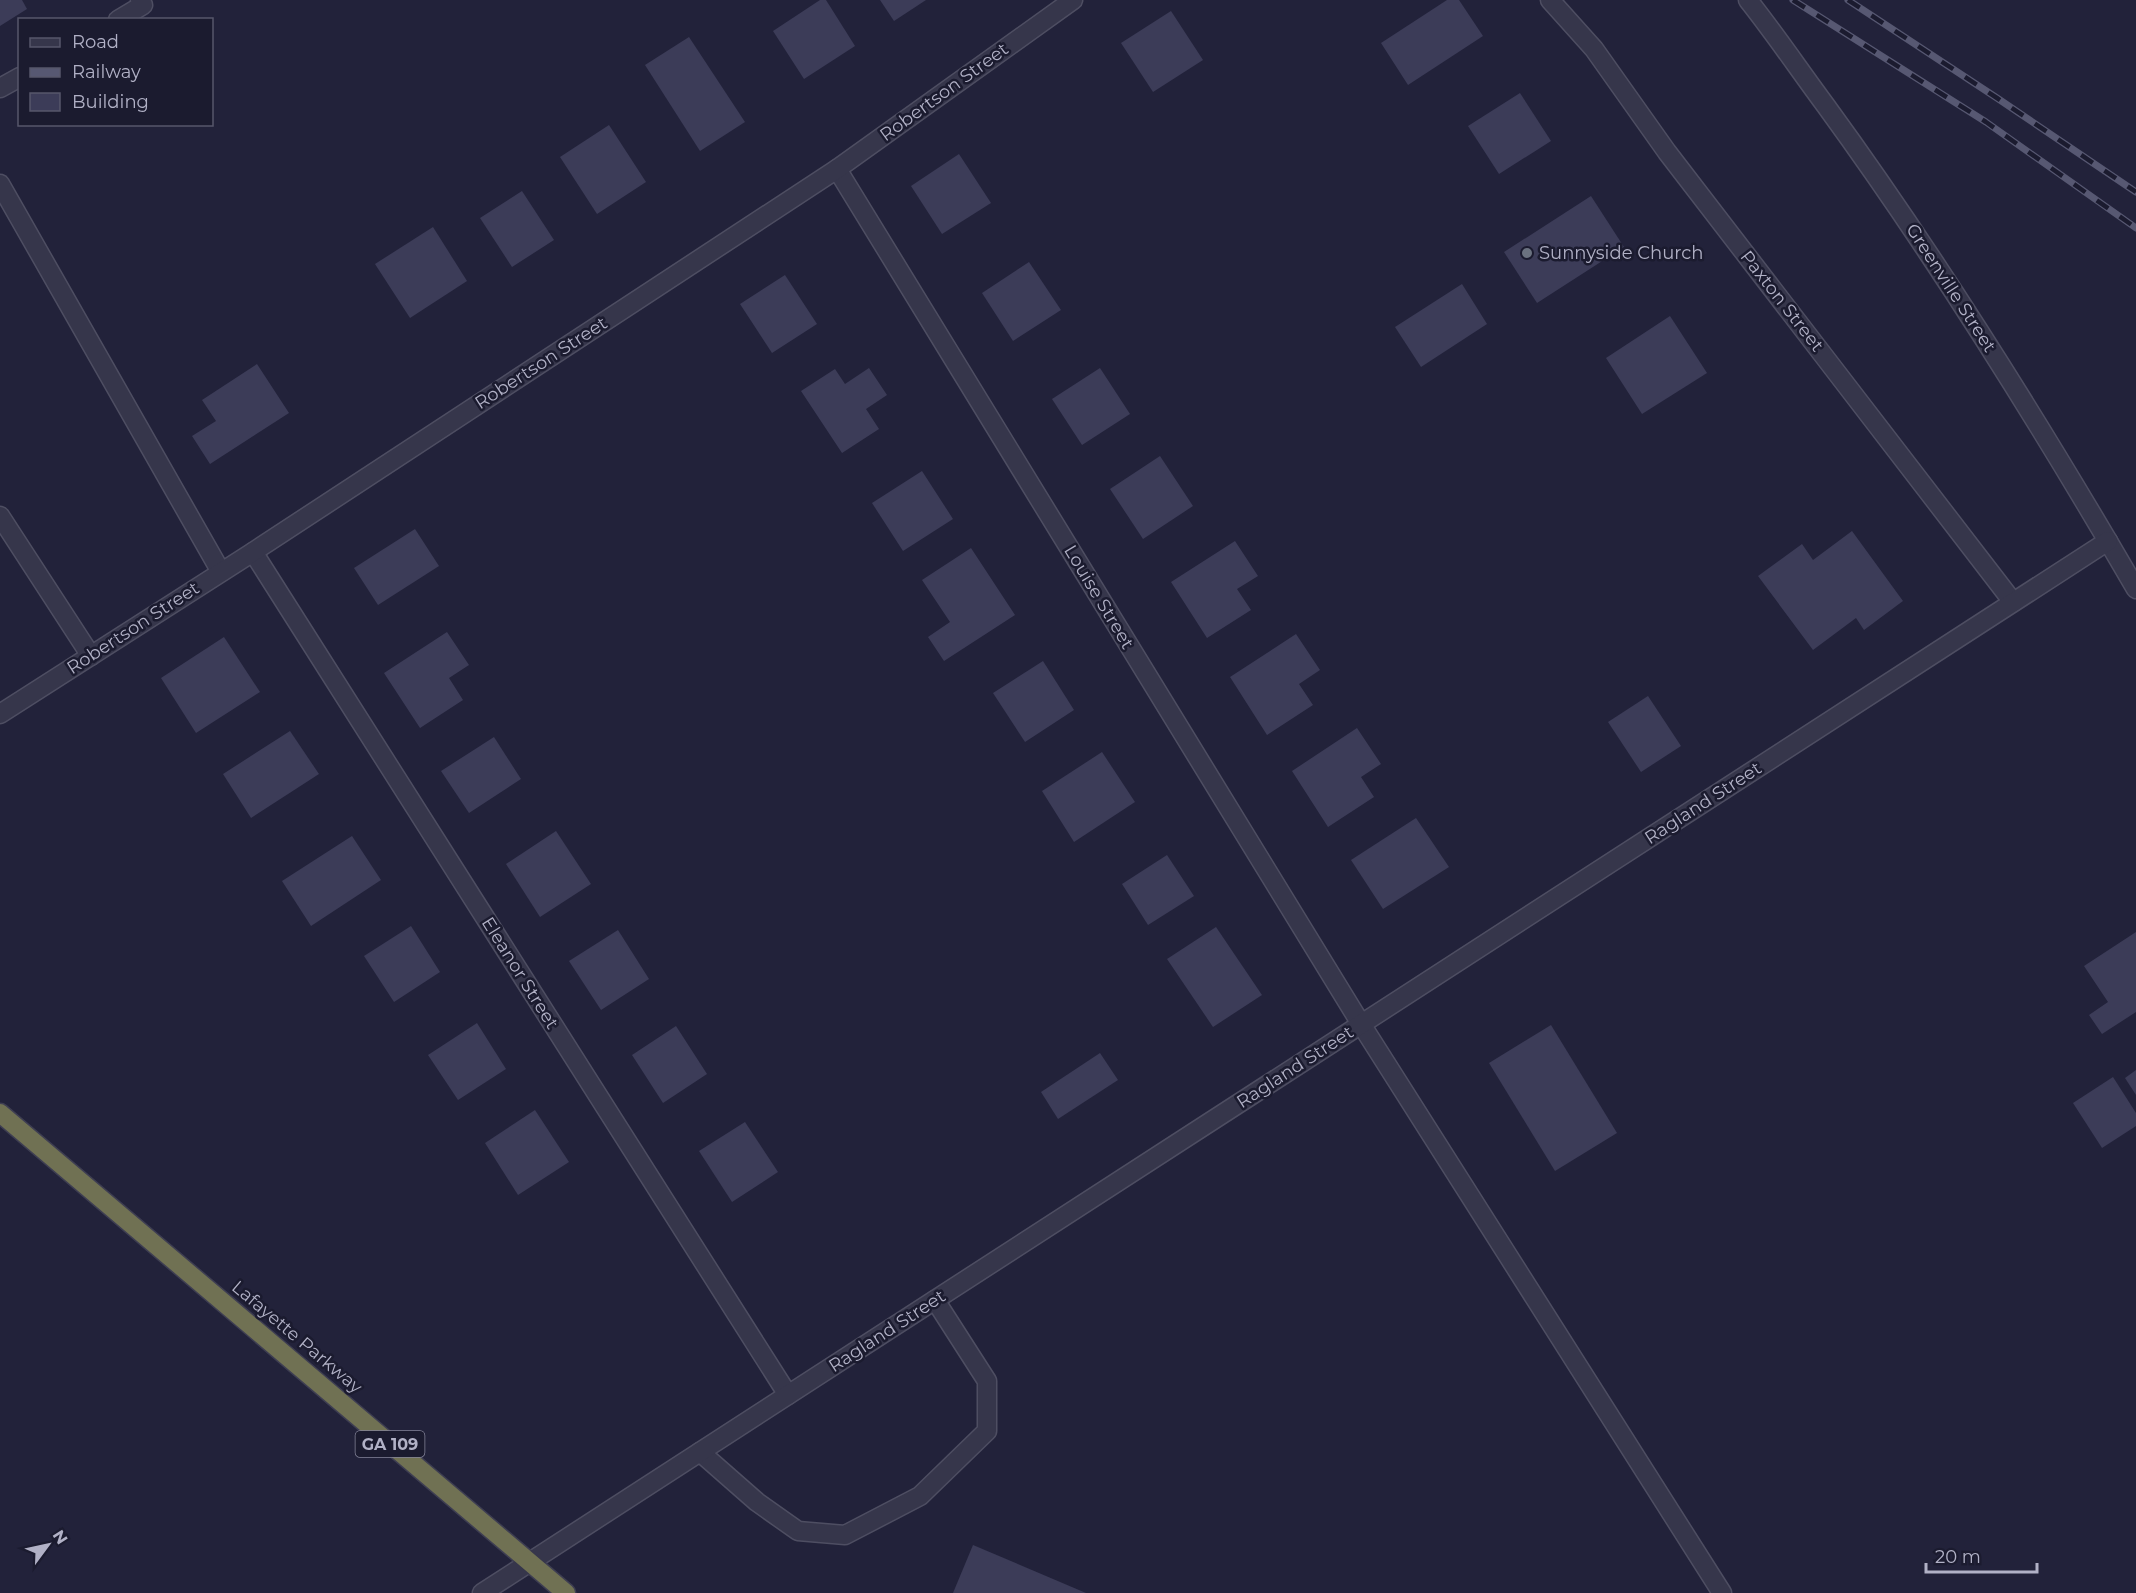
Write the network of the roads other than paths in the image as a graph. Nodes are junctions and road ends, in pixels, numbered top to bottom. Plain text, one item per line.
1 (140, 0) edge
2 (1073, 0) edge
3 (1550, 0) edge
4 (1748, 0) edge
5 (121, 18) edge
6 (18, 78) edge
7 (0, 88) edge
8 (837, 169) junction
9 (0, 184) edge
10 (0, 516) edge
11 (2108, 541) junction
12 (253, 552) junction
13 (222, 572) junction
14 (2136, 589) edge
15 (2013, 602) junction
16 (91, 656) junction
17 (0, 714) edge
18 (1361, 1024) junction
19 (0, 1113) edge
20 (935, 1300) junction
21 (788, 1395) junction
22 (700, 1452) junction
23 (530, 1562) junction
24 (482, 1593) edge
25 (566, 1593) edge
26 (1722, 1593) edge

1 - 5 street
2 - 8 street, Robertson Street
3 - 15 street, Paxton Street
4 - 11 street, Greenville Street
6 - 7 street
8 - 12 street, Robertson Street
8 - 18 street, Louise Street
9 - 13 street
10 - 16 street
11 - 14 street, Greenville Street
11 - 15 street, Ragland Street
12 - 13 street, Robertson Street
12 - 21 street, Eleanor Street
13 - 16 street, Robertson Street
15 - 18 street, Ragland Street
16 - 17 street, Robertson Street
18 - 20 street, Ragland Street
18 - 26 street, Louise Street
19 - 23 highway, Lafayette Parkway / GA 109
20 - 21 street, Ragland Street
20 - 22 street
21 - 22 street, Ragland Street
22 - 23 street, Ragland Street
23 - 24 street, Ragland Street
23 - 25 highway, Lafayette Parkway / GA 109

